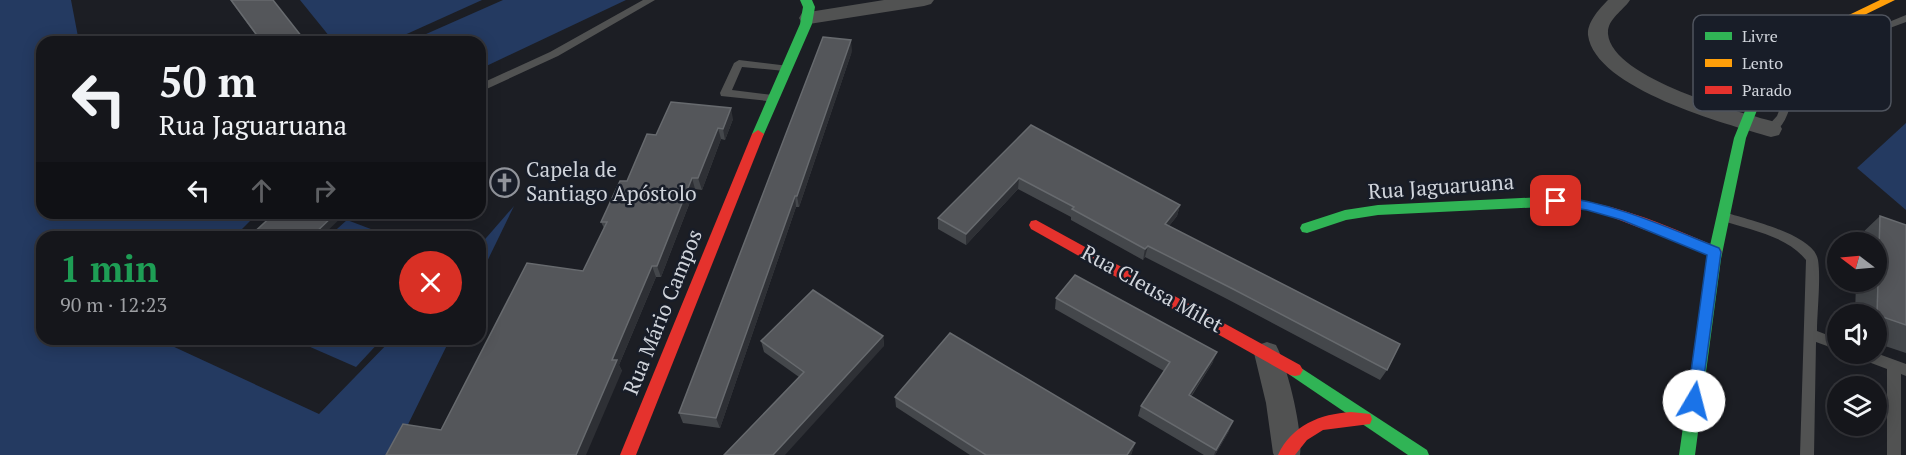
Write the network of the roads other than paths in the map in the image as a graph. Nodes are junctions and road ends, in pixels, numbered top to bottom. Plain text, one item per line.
1 (650, 0) edge
2 (924, 0) edge
3 (1620, 0) edge
4 (1889, 0) edge
5 (808, 9) edge
6 (1856, 15) edge
7 (1906, 18) edge
8 (1891, 24) edge
9 (785, 68) junction
10 (486, 85) edge
11 (773, 99) junction
12 (1693, 103) edge
13 (1716, 111) edge
14 (1750, 111) edge
15 (1783, 111) edge
16 (1746, 122) junction
17 (1771, 129) joint
18 (1722, 216) junction
19 (1036, 225) dead end
20 (1307, 228) dead end
21 (1714, 252) junction
22 (1809, 334) junction
23 (1827, 341) edge
24 (1267, 353) junction
25 (1900, 368) edge
26 (1364, 419) junction
27 (1287, 454) edge
28 (628, 455) edge
29 (1421, 455) edge
30 (1687, 455) edge
31 (1807, 455) edge
32 (1894, 455) edge

1 - 10 lane
2 - 5 street
3 - 12 street
4 - 6 street
5 - 9 street, Rua Mário Campos
7 - 8 lane
9 - 11 street, Rua Mário Campos
9 - 11 lane
11 - 28 street, Rua Mário Campos
13 - 16 street
14 - 16 street
15 - 17 lane
16 - 17 street
16 - 18 street
18 - 21 street
18 - 22 lane
19 - 24 street, Rua Cleusa Milet
20 - 21 street, Rua Jaguaruana
21 - 30 street
22 - 23 lane
22 - 31 lane
24 - 26 street, Rua Cleusa Milet
24 - 27 street
25 - 32 lane
26 - 27 street
26 - 29 street, Rua Cleusa Milet

